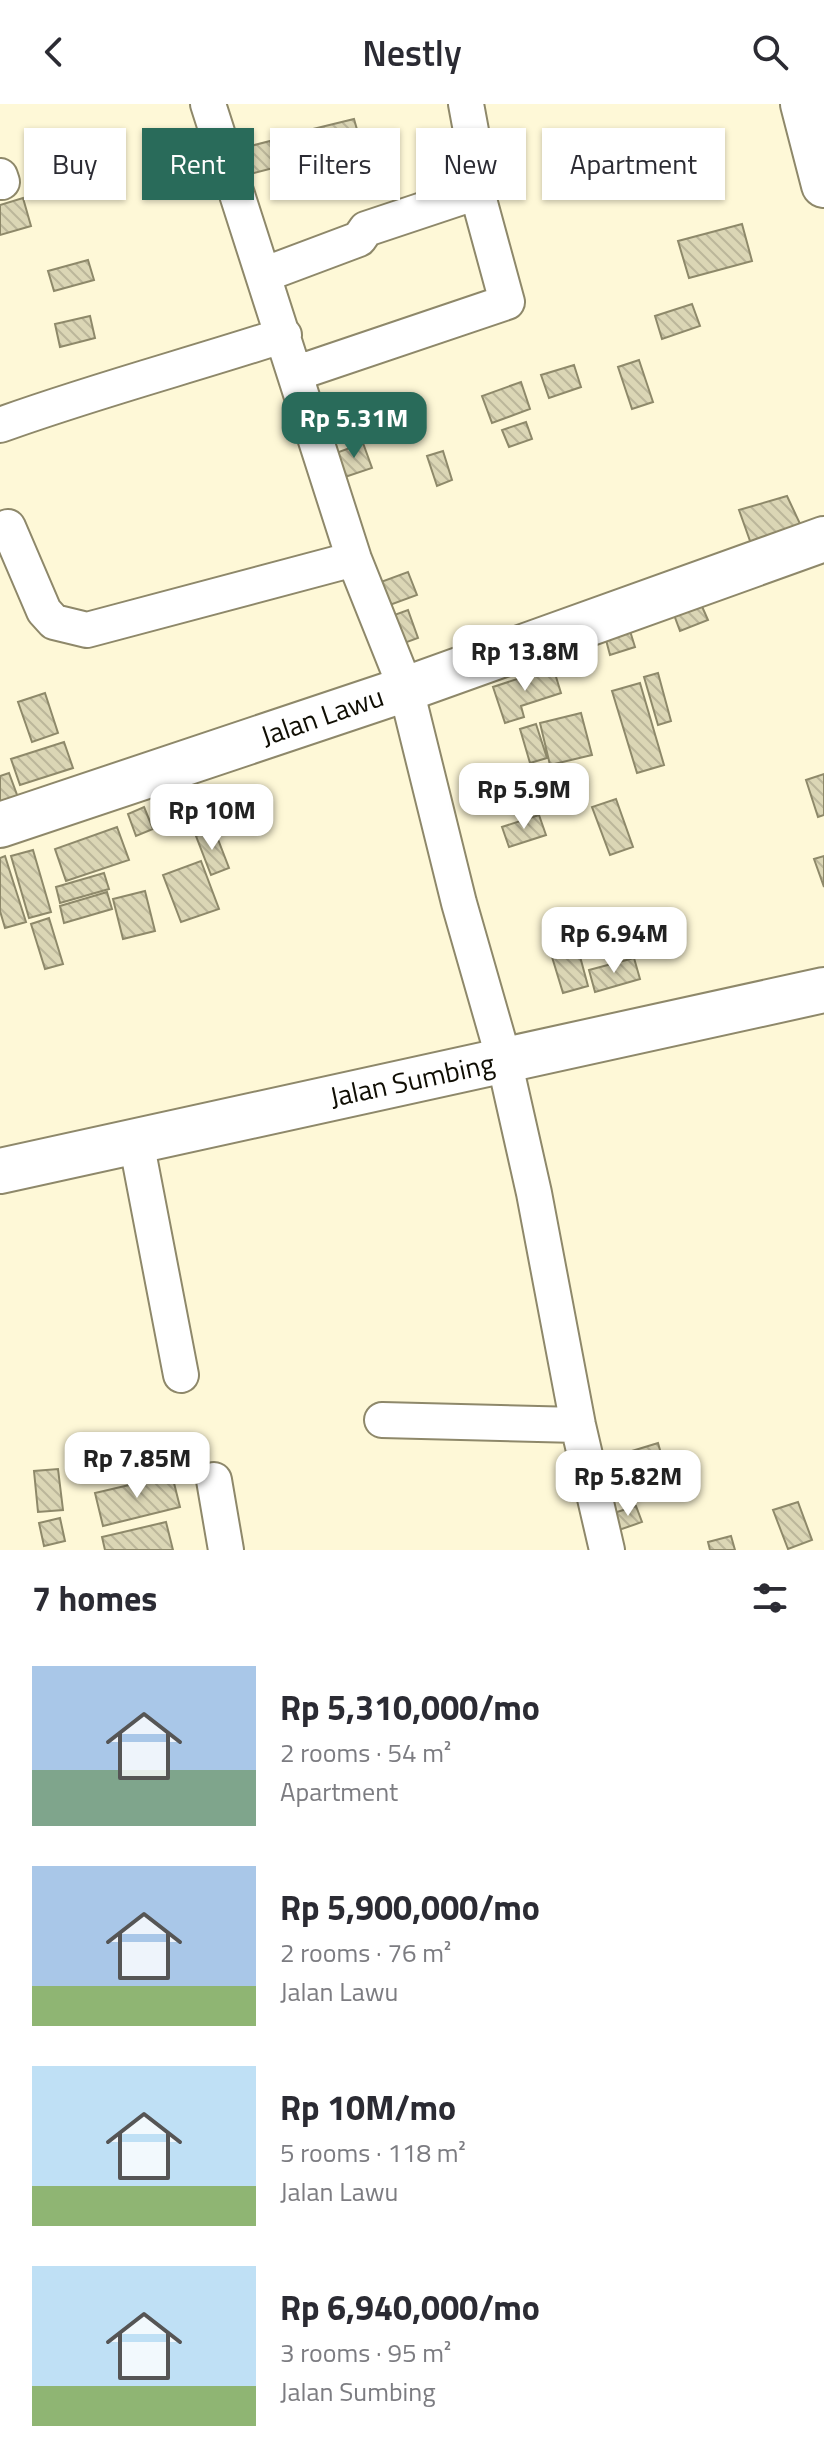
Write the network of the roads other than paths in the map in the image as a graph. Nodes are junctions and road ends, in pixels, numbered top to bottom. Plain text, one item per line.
1 (208, 104) edge
2 (466, 104) edge
3 (803, 104) edge
4 (470, 128) edge
5 (824, 185) edge
6 (453, 200) edge
7 (479, 200) edge
8 (263, 275) junction
9 (284, 335) junction
10 (297, 373) junction
11 (0, 425) edge
12 (3, 518) edge
13 (824, 539) edge
14 (357, 566) junction
15 (406, 689) junction
16 (0, 825) edge
17 (824, 990) edge
18 (504, 1060) junction
19 (136, 1141) junction
20 (0, 1171) edge
21 (181, 1375) dead end
22 (382, 1420) dead end
23 (578, 1425) junction
24 (214, 1480) dead end
25 (226, 1550) edge
26 (607, 1550) edge

1 - 8 street
2 - 4 street
3 - 5 main road
6 - 8 street
7 - 10 street
8 - 9 street
9 - 10 street
9 - 11 street
10 - 14 street
12 - 14 street
13 - 15 main road, Jalan Lawu
14 - 15 street
15 - 16 main road, Jalan Lawu
15 - 18 street
17 - 18 main road, Jalan Sumbing
18 - 19 main road, Jalan Sumbing
18 - 23 street
19 - 20 main road, Jalan Sumbing
19 - 21 street
22 - 23 street
23 - 26 street
24 - 25 street

